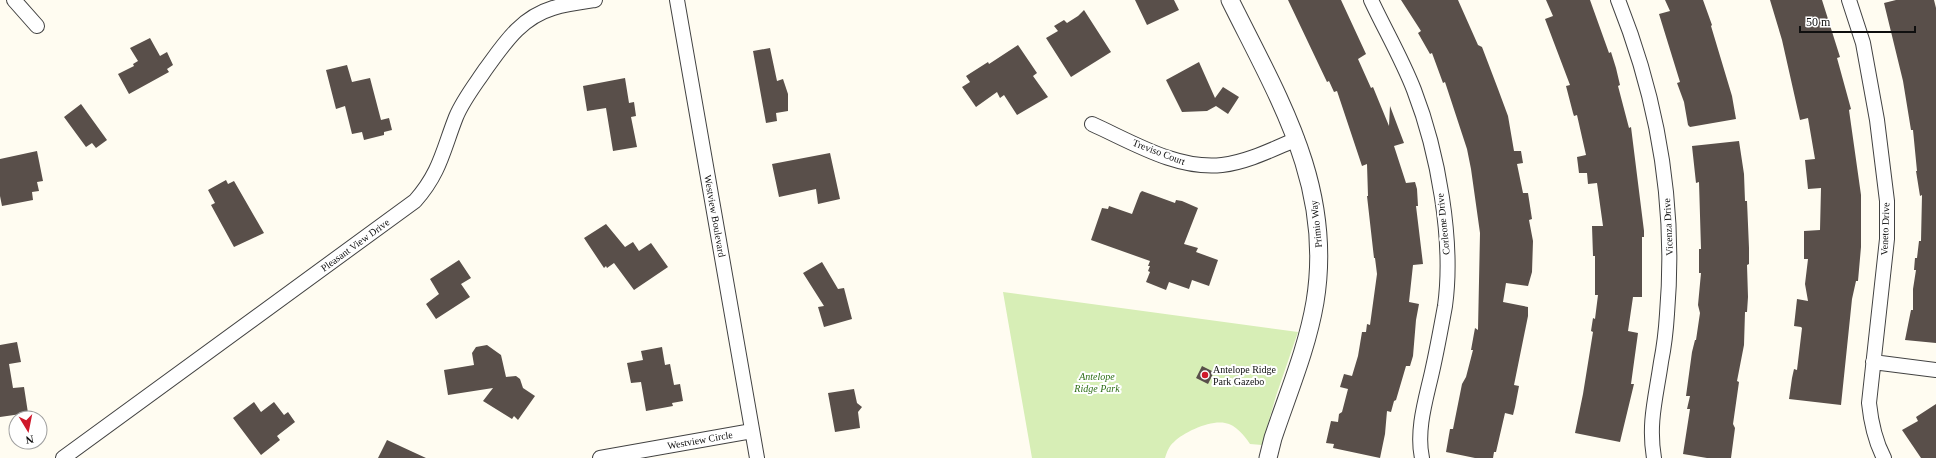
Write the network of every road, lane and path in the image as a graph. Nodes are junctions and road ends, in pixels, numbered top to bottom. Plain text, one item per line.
1 (14, 0) edge
2 (595, 0) edge
3 (677, 0) edge
4 (1230, 0) edge
5 (1371, 0) edge
6 (1618, 0) edge
7 (1849, 0) edge
8 (37, 26) dead end
9 (1092, 124) dead end
10 (1297, 139) junction
11 (1872, 362) junction
12 (1936, 370) edge
13 (752, 431) junction
14 (63, 458) edge
15 (600, 458) edge
16 (757, 458) edge
17 (1268, 458) edge
18 (1422, 458) edge
19 (1654, 458) edge
20 (1884, 458) edge

1 - 8 street
2 - 14 street, Pleasant View Drive
3 - 13 street, Westview Boulevard
4 - 10 street, Primio Way
5 - 18 street, Corleone Drive
6 - 19 street, Vicenza Drive
7 - 11 street, Veneto Drive
9 - 10 street, Treviso Court
10 - 17 street, Primio Way
11 - 12 street
11 - 20 street, Veneto Drive
13 - 15 street, Westview Circle
13 - 16 street, Westview Boulevard

